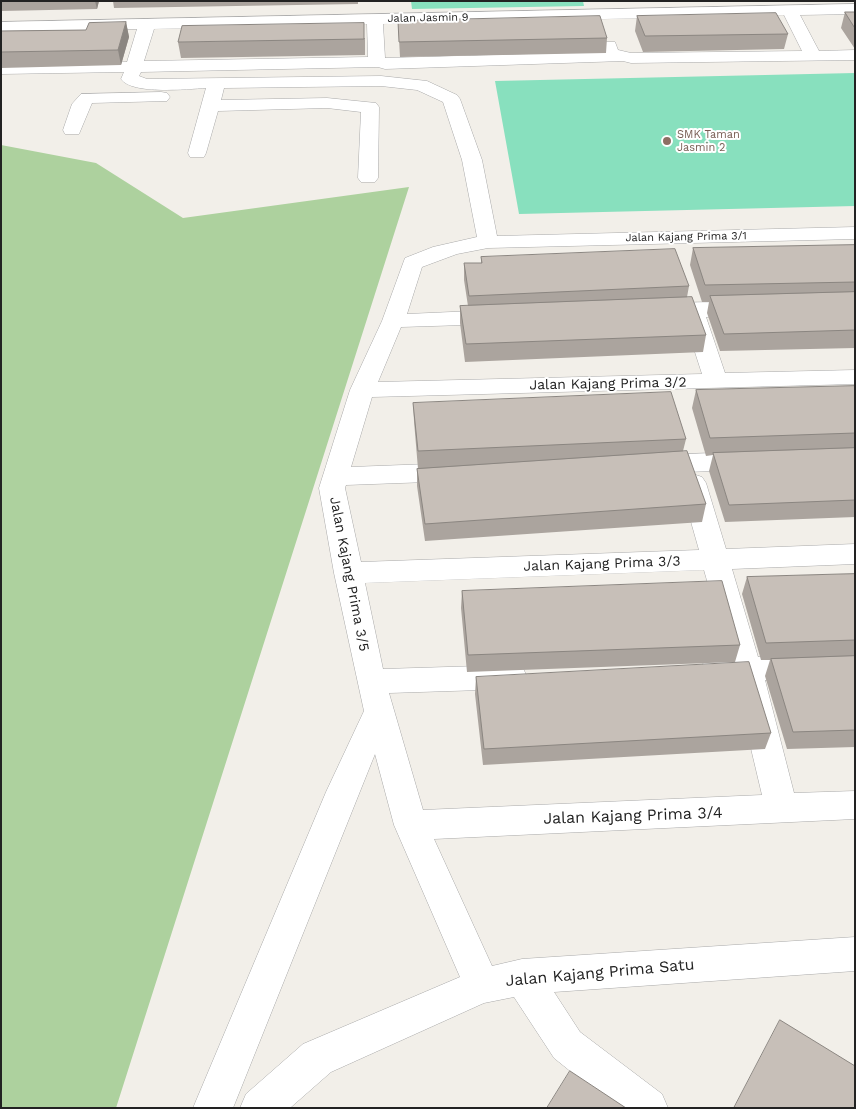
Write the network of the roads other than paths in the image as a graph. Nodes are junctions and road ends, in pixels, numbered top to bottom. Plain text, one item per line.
1 (383, 1) edge
2 (599, 8) edge
3 (855, 8) edge
4 (789, 10) junction
5 (379, 19) junction
6 (147, 24) junction
7 (1, 27) edge
8 (855, 55) edge
9 (813, 56) junction
10 (620, 57) junction
11 (379, 62) junction
12 (134, 65) junction
13 (1, 69) edge
14 (213, 95) junction
15 (72, 130) dead end
16 (197, 153) dead end
17 (368, 178) dead end
18 (855, 233) edge
19 (517, 241) joint
20 (488, 242) junction
21 (689, 302) junction
22 (769, 309) edge
23 (635, 313) edge
24 (519, 317) edge
25 (393, 321) junction
26 (855, 377) edge
27 (716, 381) junction
28 (663, 382) junction
29 (362, 390) junction
30 (671, 409) edge
31 (679, 436) edge
32 (766, 460) edge
33 (687, 463) junction
34 (629, 465) edge
35 (483, 471) edge
36 (337, 476) junction
37 (855, 554) edge
38 (716, 559) junction
39 (348, 573) junction
40 (855, 666) edge
41 (747, 669) junction
42 (688, 671) edge
43 (540, 676) edge
44 (375, 696) junction
45 (855, 805) edge
46 (782, 809) junction
47 (410, 825) junction
48 (853, 956) edge
49 (522, 977) junction
50 (482, 986) junction
51 (213, 1108) edge
52 (260, 1108) edge
53 (648, 1108) edge

1 - 5 street
2 - 4 street, Jalan Jasmin 9
2 - 5 street, Jalan Jasmin 9
2 - 10 street
3 - 4 street, Jalan Jasmin 9
4 - 9 street
5 - 6 street, Jalan Jasmin 9
5 - 11 street
6 - 7 street, Jalan Jasmin 9
6 - 12 street
8 - 9 street
9 - 10 street
10 - 11 street
11 - 12 street
12 - 13 street
12 - 14 street
14 - 15 street
14 - 16 street
14 - 17 street
14 - 20 street
18 - 19 street, Jalan Kajang Prima 3/1
19 - 20 street, Jalan Kajang Prima 3/5
20 - 25 street, Jalan Kajang Prima 3/5
21 - 22 street
21 - 23 street
21 - 27 street
24 - 25 street
25 - 29 street, Jalan Kajang Prima 3/5
26 - 27 street, Jalan Kajang Prima 3/2
27 - 28 street, Jalan Kajang Prima 3/2
28 - 29 street, Jalan Kajang Prima 3/2
28 - 30 street
29 - 36 street, Jalan Kajang Prima 3/5
31 - 33 street
32 - 33 street
33 - 34 street
33 - 38 street
35 - 36 street
36 - 39 street, Jalan Kajang Prima 3/5
37 - 38 street, Jalan Kajang Prima 3/3
38 - 39 street, Jalan Kajang Prima 3/3
38 - 41 street
39 - 44 street, Jalan Kajang Prima 3/5
40 - 41 street
41 - 42 street
41 - 46 street
43 - 44 street
44 - 47 street, Jalan Kajang Prima 3/5
44 - 51 street
45 - 46 street, Jalan Kajang Prima 3/4
46 - 47 street, Jalan Kajang Prima 3/4
47 - 50 street, Jalan Kajang Prima 3/5
48 - 49 street, Jalan Kajang Prima Satu
49 - 50 street, Jalan Kajang Prima Satu
49 - 53 street
50 - 52 street, Jalan Kajang Prima Satu

